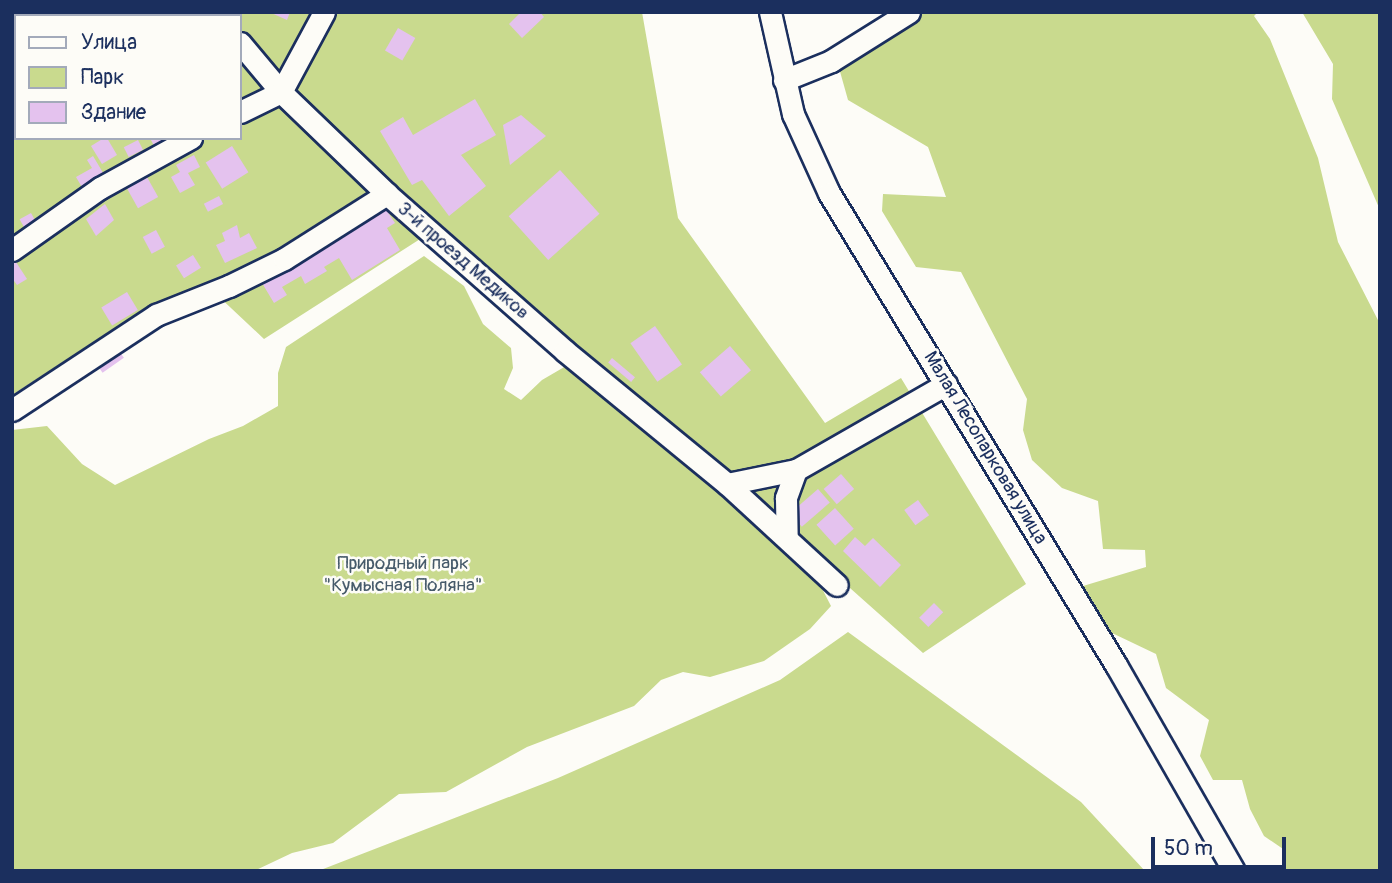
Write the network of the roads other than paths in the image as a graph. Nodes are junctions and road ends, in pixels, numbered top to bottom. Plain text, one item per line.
1 (324, 12) edge
2 (770, 12) edge
3 (909, 12) edge
4 (242, 45) edge
5 (784, 80) junction
6 (281, 92) junction
7 (242, 111) edge
8 (187, 140) edge
9 (387, 194) junction
10 (12, 250) edge
11 (946, 384) junction
12 (12, 410) edge
13 (796, 470) junction
14 (727, 484) junction
15 (787, 537) junction
16 (837, 585) dead end
17 (1234, 871) edge

1 - 6 street
2 - 5 street, Малая Лесопарковая улица
3 - 5 street
4 - 6 street
5 - 11 street, Малая Лесопарковая улица
6 - 7 street
6 - 9 street
8 - 10 street
9 - 12 street, 3-й проезд Медиков
9 - 14 street, 3-й проезд Медиков
11 - 13 street
11 - 17 street, Малая Лесопарковая улица
13 - 14 street
13 - 15 street
14 - 15 street, 3-й проезд Медиков
15 - 16 street, 3-й проезд Медиков

